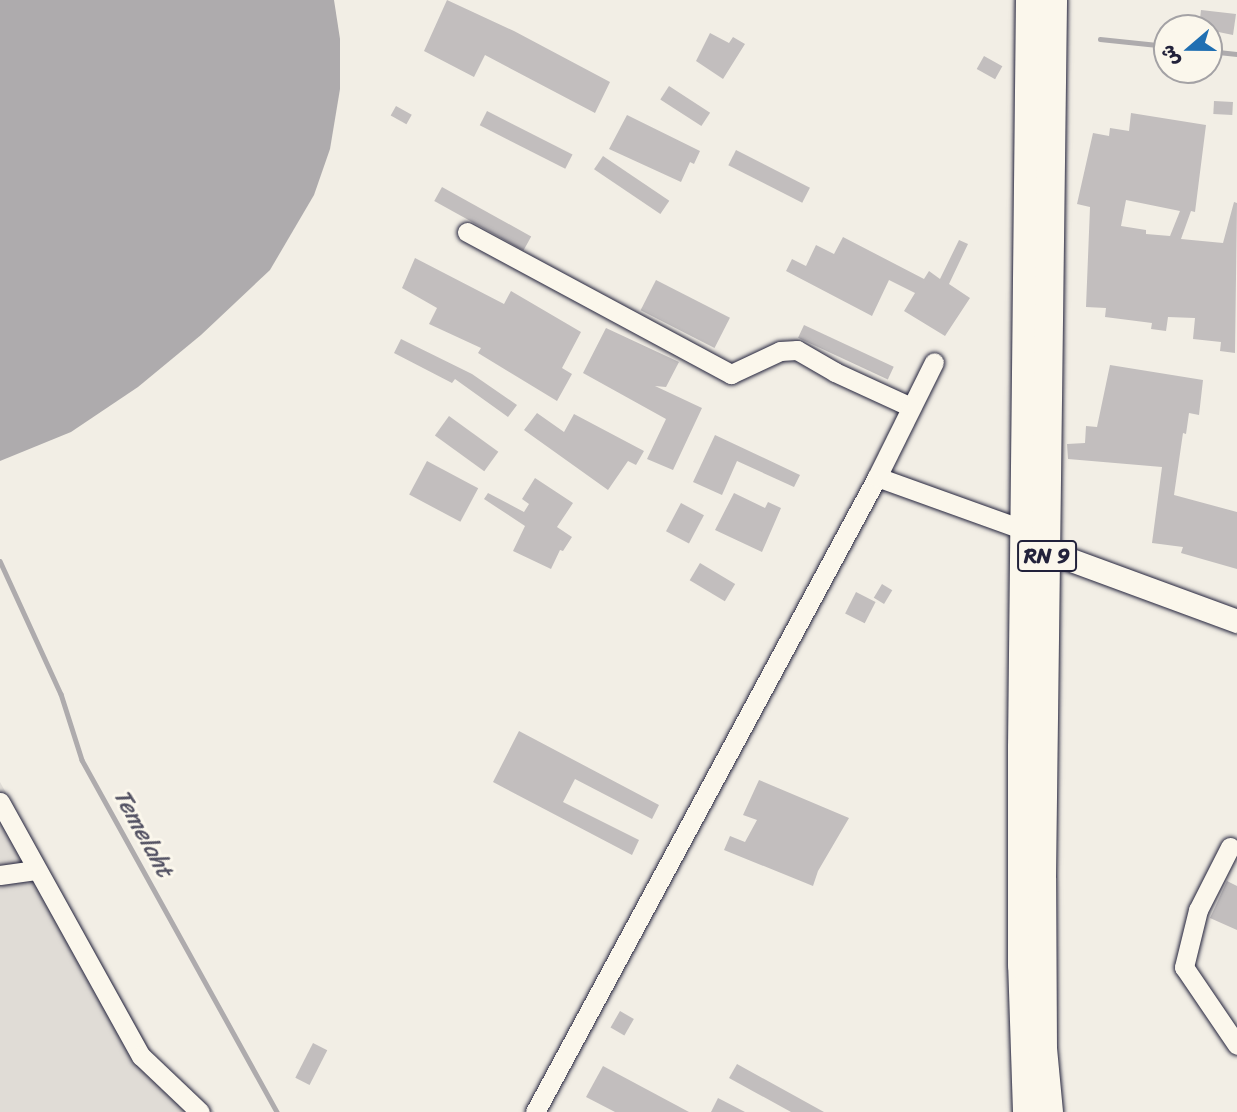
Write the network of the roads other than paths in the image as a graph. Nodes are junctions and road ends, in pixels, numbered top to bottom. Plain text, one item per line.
1 (1030, 0) edge
2 (1053, 0) edge
3 (467, 232) dead end
4 (934, 362) dead end
5 (909, 406) junction
6 (877, 477) junction
7 (1032, 541) junction
8 (1237, 621) edge
9 (0, 802) edge
10 (1230, 847) dead end
11 (36, 870) junction
12 (0, 875) edge
13 (1237, 1045) edge
14 (200, 1112) edge
15 (536, 1112) edge
16 (1027, 1112) edge
17 (1049, 1112) edge

1 - 7 highway, RN 9
2 - 7 highway, RN 9
3 - 5 street
4 - 5 street
5 - 6 street
6 - 7 street
6 - 15 street
7 - 8 main road
7 - 16 highway, RN 9
7 - 17 highway, RN 9
9 - 11 street
10 - 13 street
11 - 12 street
11 - 14 street

